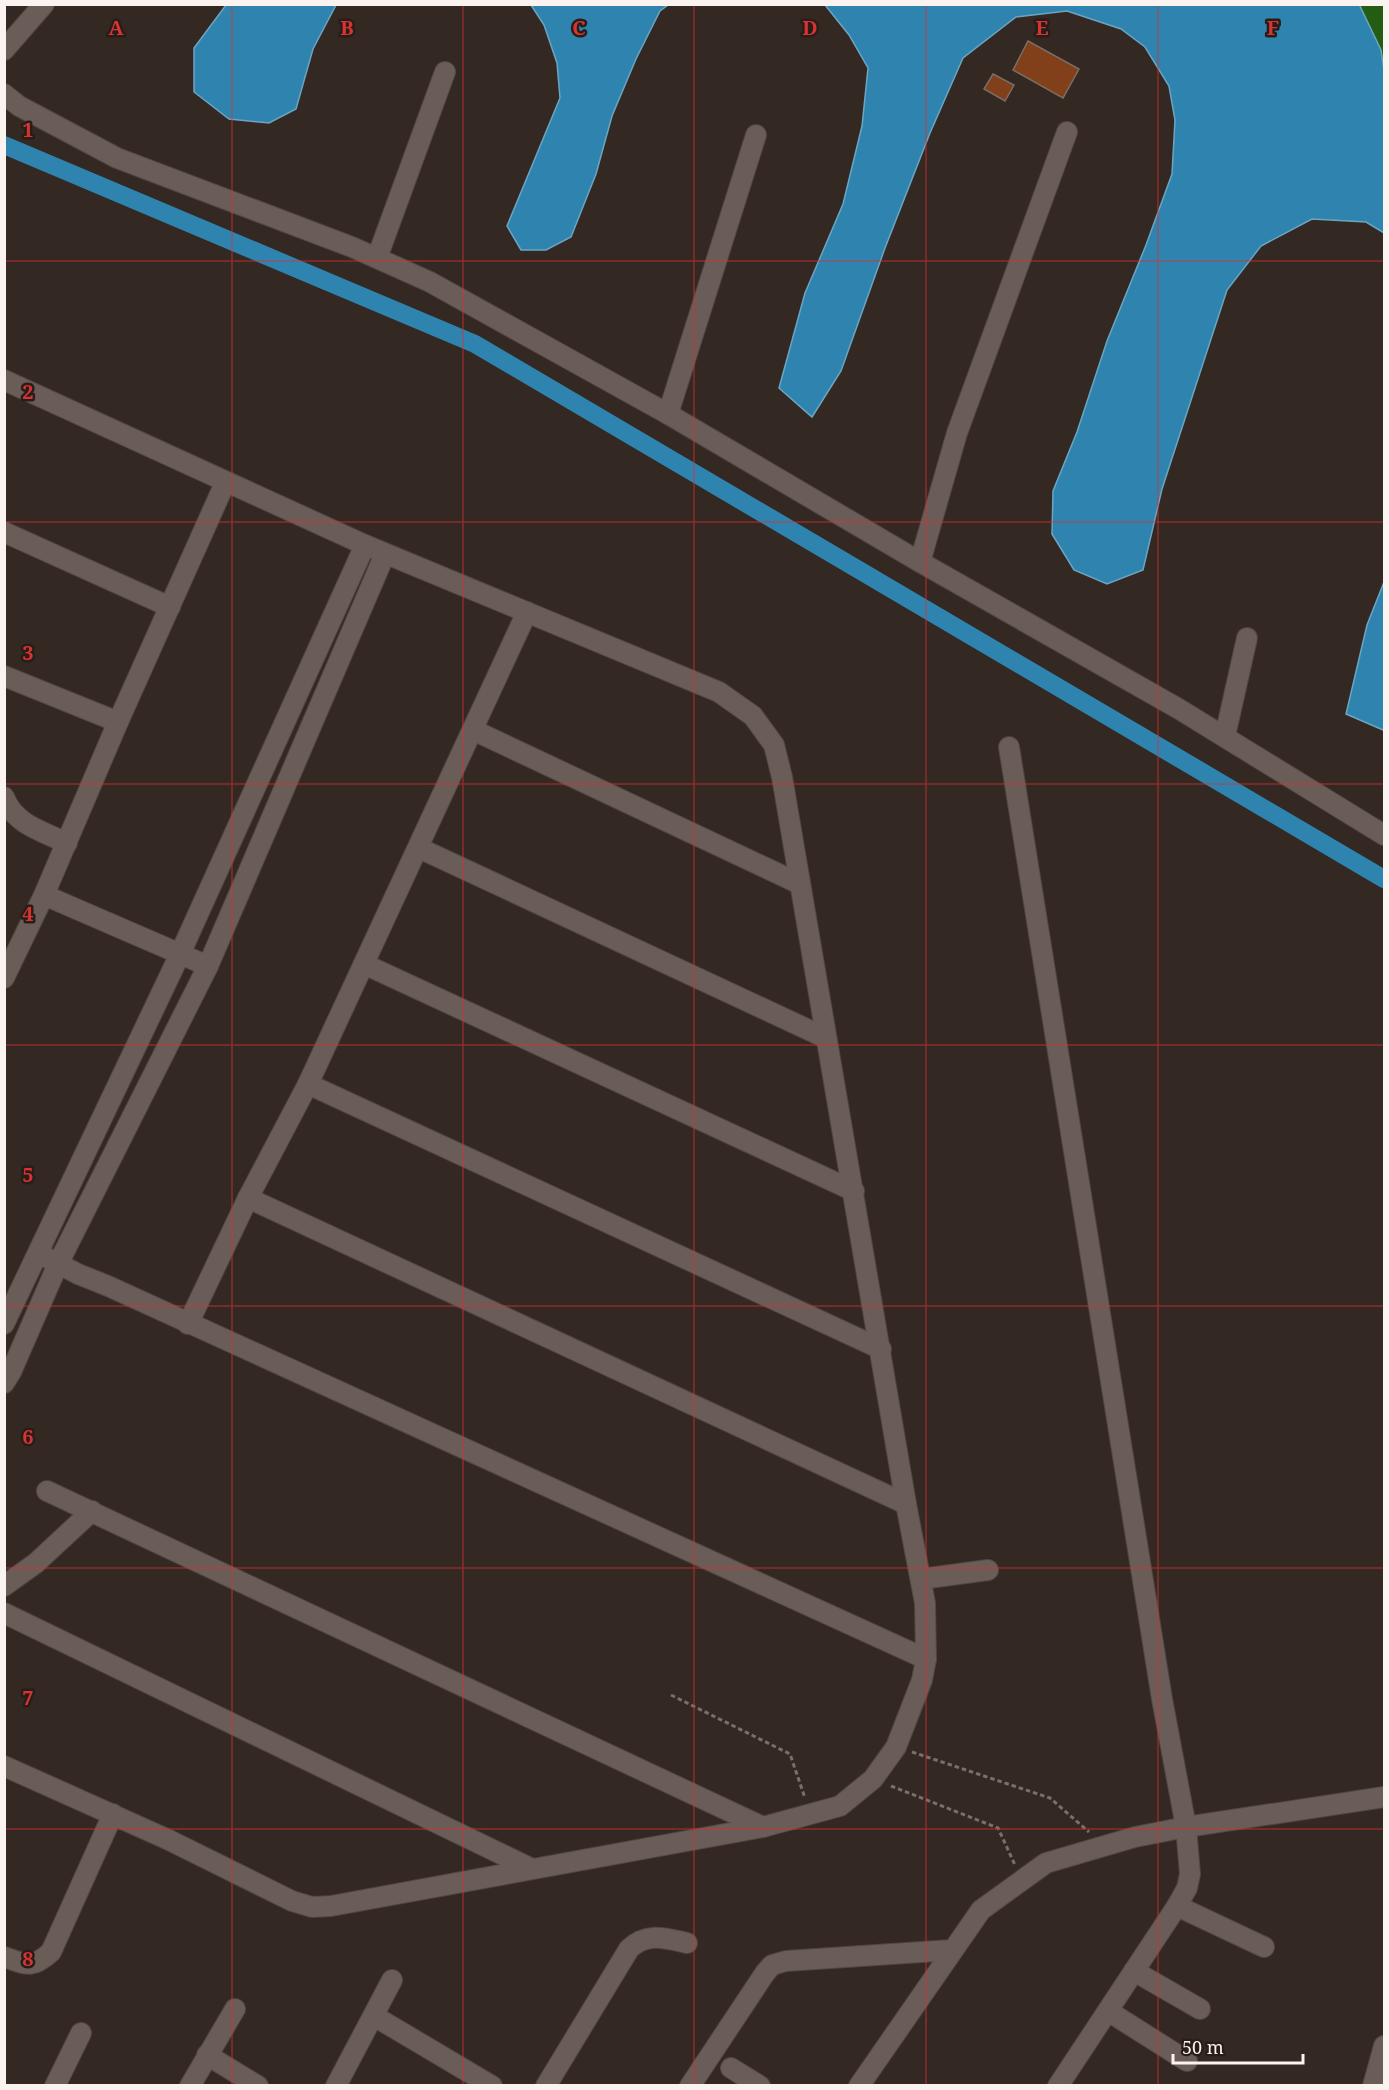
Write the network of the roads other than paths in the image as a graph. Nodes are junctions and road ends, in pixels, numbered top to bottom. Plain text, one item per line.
1 (44, 4) edge
2 (4, 50) edge
3 (445, 72) dead end
4 (4, 94) edge
5 (1067, 132) dead end
6 (756, 135) dead end
7 (377, 258) junction
8 (4, 380) edge
9 (668, 414) junction
10 (225, 483) junction
11 (4, 532) edge
12 (365, 545) junction
13 (385, 554) junction
14 (920, 562) junction
15 (170, 607) junction
16 (527, 612) junction
17 (1247, 638) dead end
18 (4, 676) edge
19 (118, 722) junction
20 (473, 730) junction
21 (1225, 736) junction
22 (1009, 747) dead end
23 (4, 797) edge
24 (1384, 835) edge
25 (67, 843) junction
26 (418, 848) junction
27 (800, 884) junction
28 (44, 895) junction
29 (180, 954) junction
30 (9, 957) edge
31 (364, 964) junction
32 (208, 966) junction
33 (4, 978) edge
34 (826, 1038) junction
35 (308, 1084) junction
36 (854, 1191) junction
37 (248, 1198) junction
38 (38, 1253) junction
39 (58, 1264) junction
40 (4, 1324) edge
41 (188, 1324) junction
42 (881, 1349) junction
43 (4, 1383) edge
44 (47, 1491) dead end
45 (906, 1504) junction
46 (92, 1511) junction
47 (988, 1570) dead end
48 (921, 1580) junction
49 (4, 1586) edge
50 (4, 1613) edge
51 (926, 1659) junction
52 (4, 1766) edge
53 (1384, 1797) edge
54 (113, 1814) junction
55 (763, 1827) junction
56 (1186, 1827) junction
57 (530, 1868) junction
58 (1177, 1906) junction
59 (687, 1943) dead end
60 (1264, 1947) dead end
61 (952, 1950) junction
62 (4, 1957) edge
63 (1134, 1971) junction
64 (392, 1980) dead end
65 (235, 2009) dead end
66 (1200, 2009) dead end
67 (1108, 2011) junction
68 (374, 2016) junction
69 (81, 2033) dead end
70 (1384, 2046) edge
71 (207, 2055) junction
72 (1187, 2061) dead end
73 (731, 2067) dead end
74 (63, 2083) edge
75 (190, 2085) edge
76 (258, 2085) edge
77 (336, 2085) edge
78 (492, 2085) edge
79 (546, 2085) edge
80 (690, 2085) edge
81 (760, 2085) edge
82 (860, 2085) edge
83 (1058, 2085) edge
84 (1373, 2085) edge

1 - 2 street
3 - 7 street
4 - 7 street
5 - 14 street
6 - 9 street
7 - 9 street
8 - 10 street
9 - 14 street
10 - 12 street
10 - 15 street
11 - 15 street
12 - 13 street
12 - 29 street
13 - 16 street
13 - 32 street
14 - 21 street
15 - 19 street
16 - 20 street
16 - 27 street
17 - 21 street
18 - 19 street
19 - 25 street
20 - 26 street
20 - 27 street
21 - 24 street
22 - 56 street
23 - 25 street
25 - 28 street
26 - 31 street
26 - 34 street
27 - 34 street
28 - 29 street
28 - 30 street
29 - 32 street
29 - 38 street
30 - 33 street
31 - 35 street
31 - 36 street
32 - 39 street
34 - 36 street
35 - 37 street
35 - 42 street
36 - 42 street
37 - 41 street
37 - 45 street
38 - 39 street
38 - 40 street
39 - 41 street
39 - 43 street
41 - 51 street
42 - 45 street
44 - 46 street
45 - 48 street
46 - 49 street
46 - 55 street
47 - 48 street
48 - 51 street
50 - 57 street
51 - 55 street
52 - 54 street
53 - 56 street
54 - 57 street
54 - 62 street
55 - 57 street
56 - 58 street
56 - 61 street
58 - 60 street
58 - 63 street
59 - 79 street
61 - 80 street
61 - 82 street
63 - 66 street
63 - 67 street
64 - 68 street
65 - 71 street
67 - 72 street
67 - 83 street
68 - 77 street
68 - 78 street
69 - 74 street
70 - 84 street
71 - 75 street
71 - 76 street
73 - 81 street

